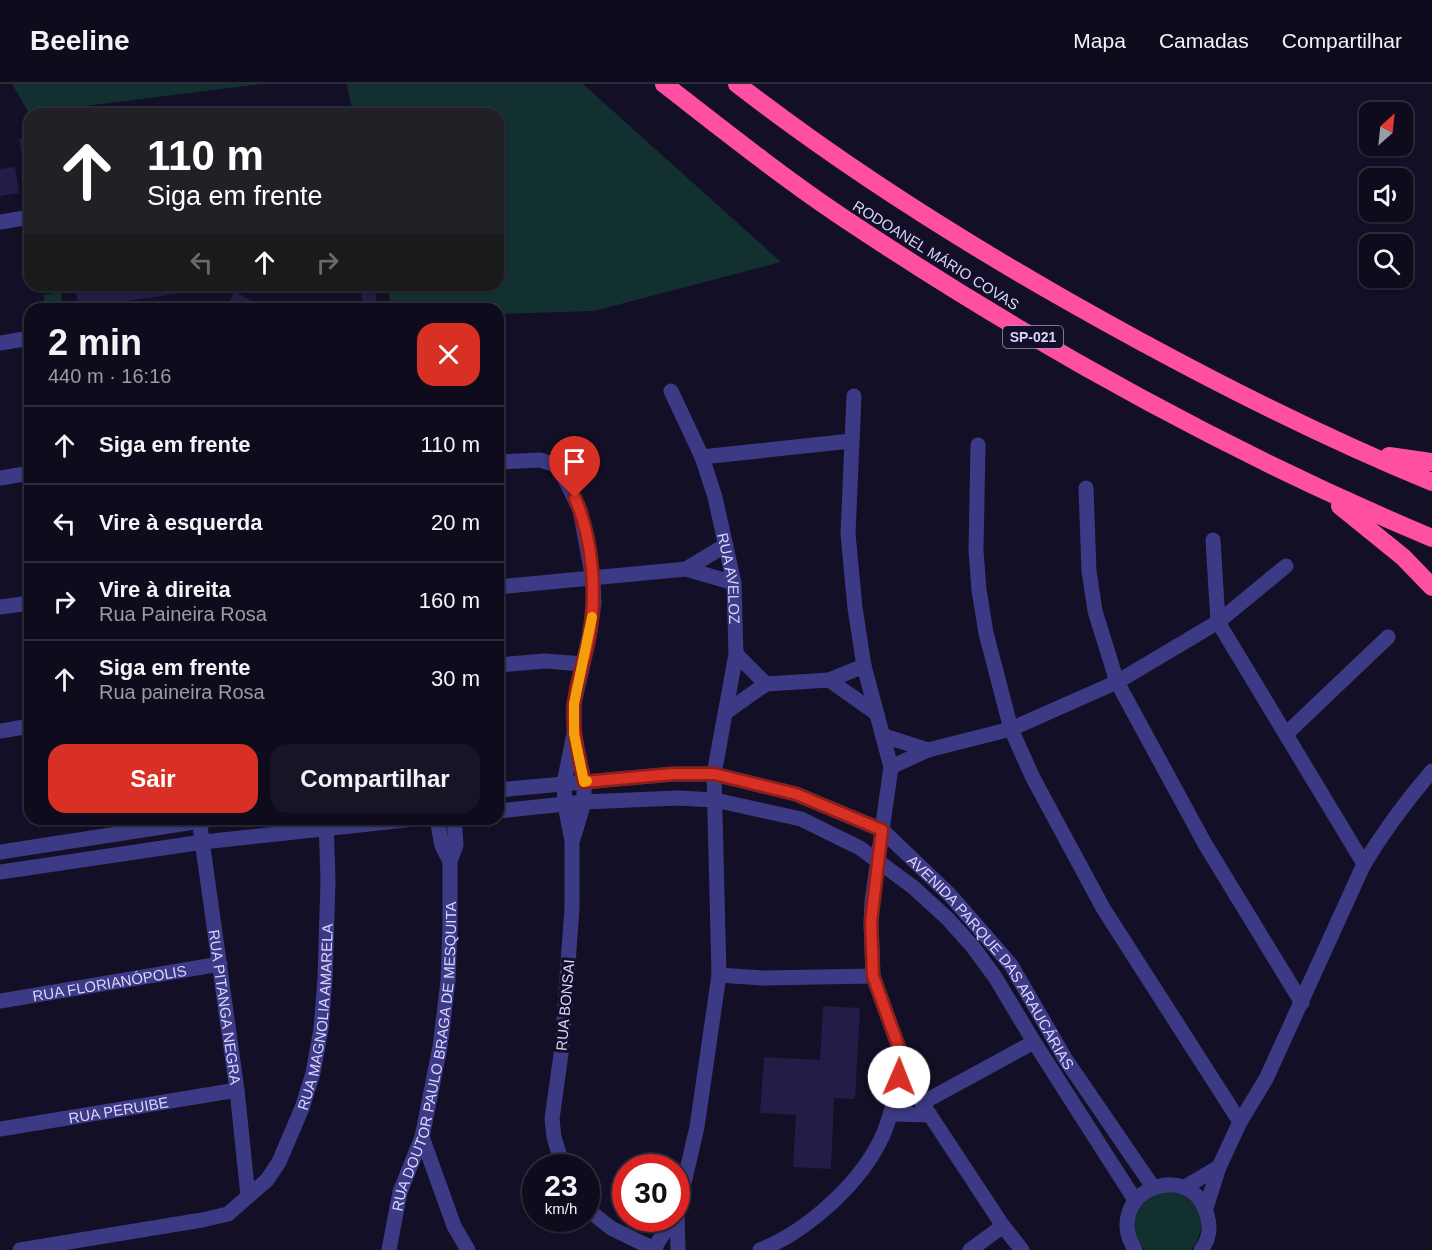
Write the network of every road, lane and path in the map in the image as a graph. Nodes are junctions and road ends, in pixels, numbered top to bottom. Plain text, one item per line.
1 (664, 84) edge
2 (737, 84) edge
3 (24, 218) edge
4 (0, 222) edge
5 (24, 339) edge
6 (0, 343) edge
7 (671, 391) dead end
8 (854, 396) dead end
9 (1331, 439) junction
10 (851, 441) junction
11 (978, 446) dead end
12 (702, 457) junction
13 (504, 462) edge
14 (1432, 462) edge
15 (24, 474) edge
16 (0, 478) edge
17 (1432, 482) edge
18 (1086, 488) dead end
19 (1317, 488) junction
20 (1432, 538) edge
21 (1213, 540) dead end
22 (726, 545) junction
23 (1286, 566) dead end
24 (686, 570) junction
25 (593, 580) junction
26 (734, 583) junction
27 (504, 587) edge
28 (1432, 587) edge
29 (24, 604) edge
30 (0, 607) edge
31 (1218, 622) junction
32 (1388, 637) dead end
33 (736, 654) junction
34 (583, 664) junction
35 (504, 665) edge
36 (864, 666) junction
37 (829, 680) junction
38 (1116, 682) junction
39 (766, 684) junction
40 (726, 712) junction
41 (877, 714) junction
42 (24, 727) edge
43 (1011, 729) junction
44 (0, 731) edge
45 (574, 734) junction
46 (1286, 735) junction
47 (884, 736) junction
48 (928, 750) junction
49 (891, 767) junction
50 (1432, 771) edge
51 (714, 774) junction
52 (584, 782) junction
53 (564, 783) junction
54 (504, 789) edge
55 (715, 800) junction
56 (584, 802) junction
57 (565, 805) junction
58 (504, 810) edge
59 (173, 825) edge
60 (204, 825) edge
61 (319, 825) edge
62 (326, 825) edge
63 (437, 825) edge
64 (454, 825) edge
65 (882, 830) junction
66 (129, 832) junction
67 (572, 841) junction
68 (203, 842) junction
69 (0, 852) edge
70 (133, 852) junction
71 (878, 860) junction
72 (450, 861) junction
73 (1364, 864) junction
74 (0, 872) edge
75 (220, 964) junction
76 (718, 975) junction
77 (873, 976) junction
78 (0, 1001) edge
79 (1302, 1003) junction
80 (1034, 1042) junction
81 (903, 1059) junction
82 (237, 1090) junction
83 (926, 1109) junction
84 (891, 1114) junction
85 (1240, 1122) junction
86 (0, 1128) edge
87 (422, 1137) junction
88 (559, 1154) edge
89 (690, 1154) edge
90 (1219, 1167) junction
91 (1153, 1187) junction
92 (1185, 1187) junction
93 (248, 1196) junction
94 (1135, 1200) junction
95 (1206, 1208) junction
96 (600, 1219) edge
97 (1003, 1226) junction
98 (665, 1232) edge
99 (678, 1232) edge
100 (93, 1244) edge
101 (1130, 1247) edge
102 (20, 1250) edge
103 (389, 1250) edge
104 (468, 1250) edge
105 (654, 1250) edge
106 (678, 1250) edge
107 (760, 1250) edge
108 (970, 1250) edge
109 (1022, 1250) edge
110 (1200, 1250) edge

1 - 19 highway, RODOANEL MÁRIO COVAS / SP-021
2 - 9 highway, RODOANEL MÁRIO COVAS
3 - 4 street
5 - 6 street
7 - 12 street, RUA AVELOZ
8 - 10 street
9 - 14 highway
9 - 17 highway, RODOANEL MÁRIO COVAS
10 - 12 street
10 - 36 street
11 - 43 street
12 - 22 street, RUA AVELOZ
13 - 25 street
15 - 16 street
18 - 38 street
19 - 20 highway, RODOANEL MÁRIO COVAS / SP-021
19 - 28 highway
21 - 31 street
22 - 24 street
22 - 26 street, RUA AVELOZ
23 - 31 street
24 - 25 street
24 - 26 street
25 - 27 street
25 - 34 street
26 - 33 street, RUA AVELOZ
29 - 30 street
31 - 38 street
31 - 46 street
32 - 46 street
33 - 39 street
33 - 40 street, RUA AVELOZ
34 - 35 street
34 - 45 street
36 - 37 street
36 - 41 street
37 - 39 street
37 - 41 street
38 - 43 street
38 - 79 street
39 - 40 street
40 - 51 street, RUA AVELOZ
41 - 47 street
42 - 44 street
43 - 48 street
43 - 85 street
45 - 52 street
45 - 53 street
46 - 73 street
47 - 48 street
47 - 49 street
48 - 49 street
49 - 65 street
50 - 73 street
51 - 52 street, AVENIDA PARQUE DAS ARAUCÁRIAS
51 - 55 street, RUA AVELOZ
51 - 65 street, AVENIDA PARQUE DAS ARAUCÁRIAS
52 - 53 street, AVENIDA PARQUE DAS ARAUCÁRIAS
52 - 56 street
53 - 54 street, AVENIDA PARQUE DAS ARAUCÁRIAS
53 - 57 street
55 - 56 street, AVENIDA PARQUE DAS ARAUCÁRIAS
55 - 71 street, AVENIDA PARQUE DAS ARAUCÁRIAS
55 - 76 street, RUA AVELOZ
56 - 57 street, AVENIDA PARQUE DAS ARAUCÁRIAS
56 - 67 street
57 - 58 street, AVENIDA PARQUE DAS ARAUCÁRIAS
57 - 67 street
59 - 66 street
60 - 68 street, RUA PITANGA NEGRA
61 - 68 street
62 - 93 street, RUA MAGNOLIA AMARELA
63 - 72 street, RUA DOUTOR PAULO BRAGA DE MESQUITA
64 - 72 street, RUA DOUTOR PAULO BRAGA DE MESQUITA
65 - 71 street
65 - 91 street, AVENIDA PARQUE DAS ARAUCÁRIAS
66 - 69 street
66 - 70 street
67 - 88 street, RUA BONSAI
68 - 70 street
68 - 75 street, RUA PITANGA NEGRA
70 - 74 street
71 - 77 street
71 - 80 street, AVENIDA PARQUE DAS ARAUCÁRIAS
72 - 87 street, RUA DOUTOR PAULO BRAGA DE MESQUITA
73 - 79 street
75 - 78 street, RUA FLORIANÓPOLIS
75 - 82 street, RUA PITANGA NEGRA
76 - 77 street
76 - 89 street, RUA AVELOZ
77 - 81 street
79 - 85 street
80 - 83 street
80 - 94 street, AVENIDA PARQUE DAS ARAUCÁRIAS
81 - 83 street
81 - 84 street
82 - 86 street, RUA PERUIBE
82 - 93 street, RUA PITANGA NEGRA
83 - 84 street
83 - 97 street
84 - 107 street
85 - 90 street
87 - 103 street, RUA DOUTOR PAULO BRAGA DE MESQUITA
87 - 104 street
90 - 92 street
90 - 95 street
91 - 92 street
91 - 94 street
92 - 95 street
93 - 100 street, RUA MAGNOLIA AMARELA
94 - 101 street
95 - 110 street
96 - 105 street
97 - 108 street
97 - 109 street
98 - 105 street
99 - 106 street, RUA AVELOZ
100 - 102 street, RUA MAGNOLIA AMARELA

